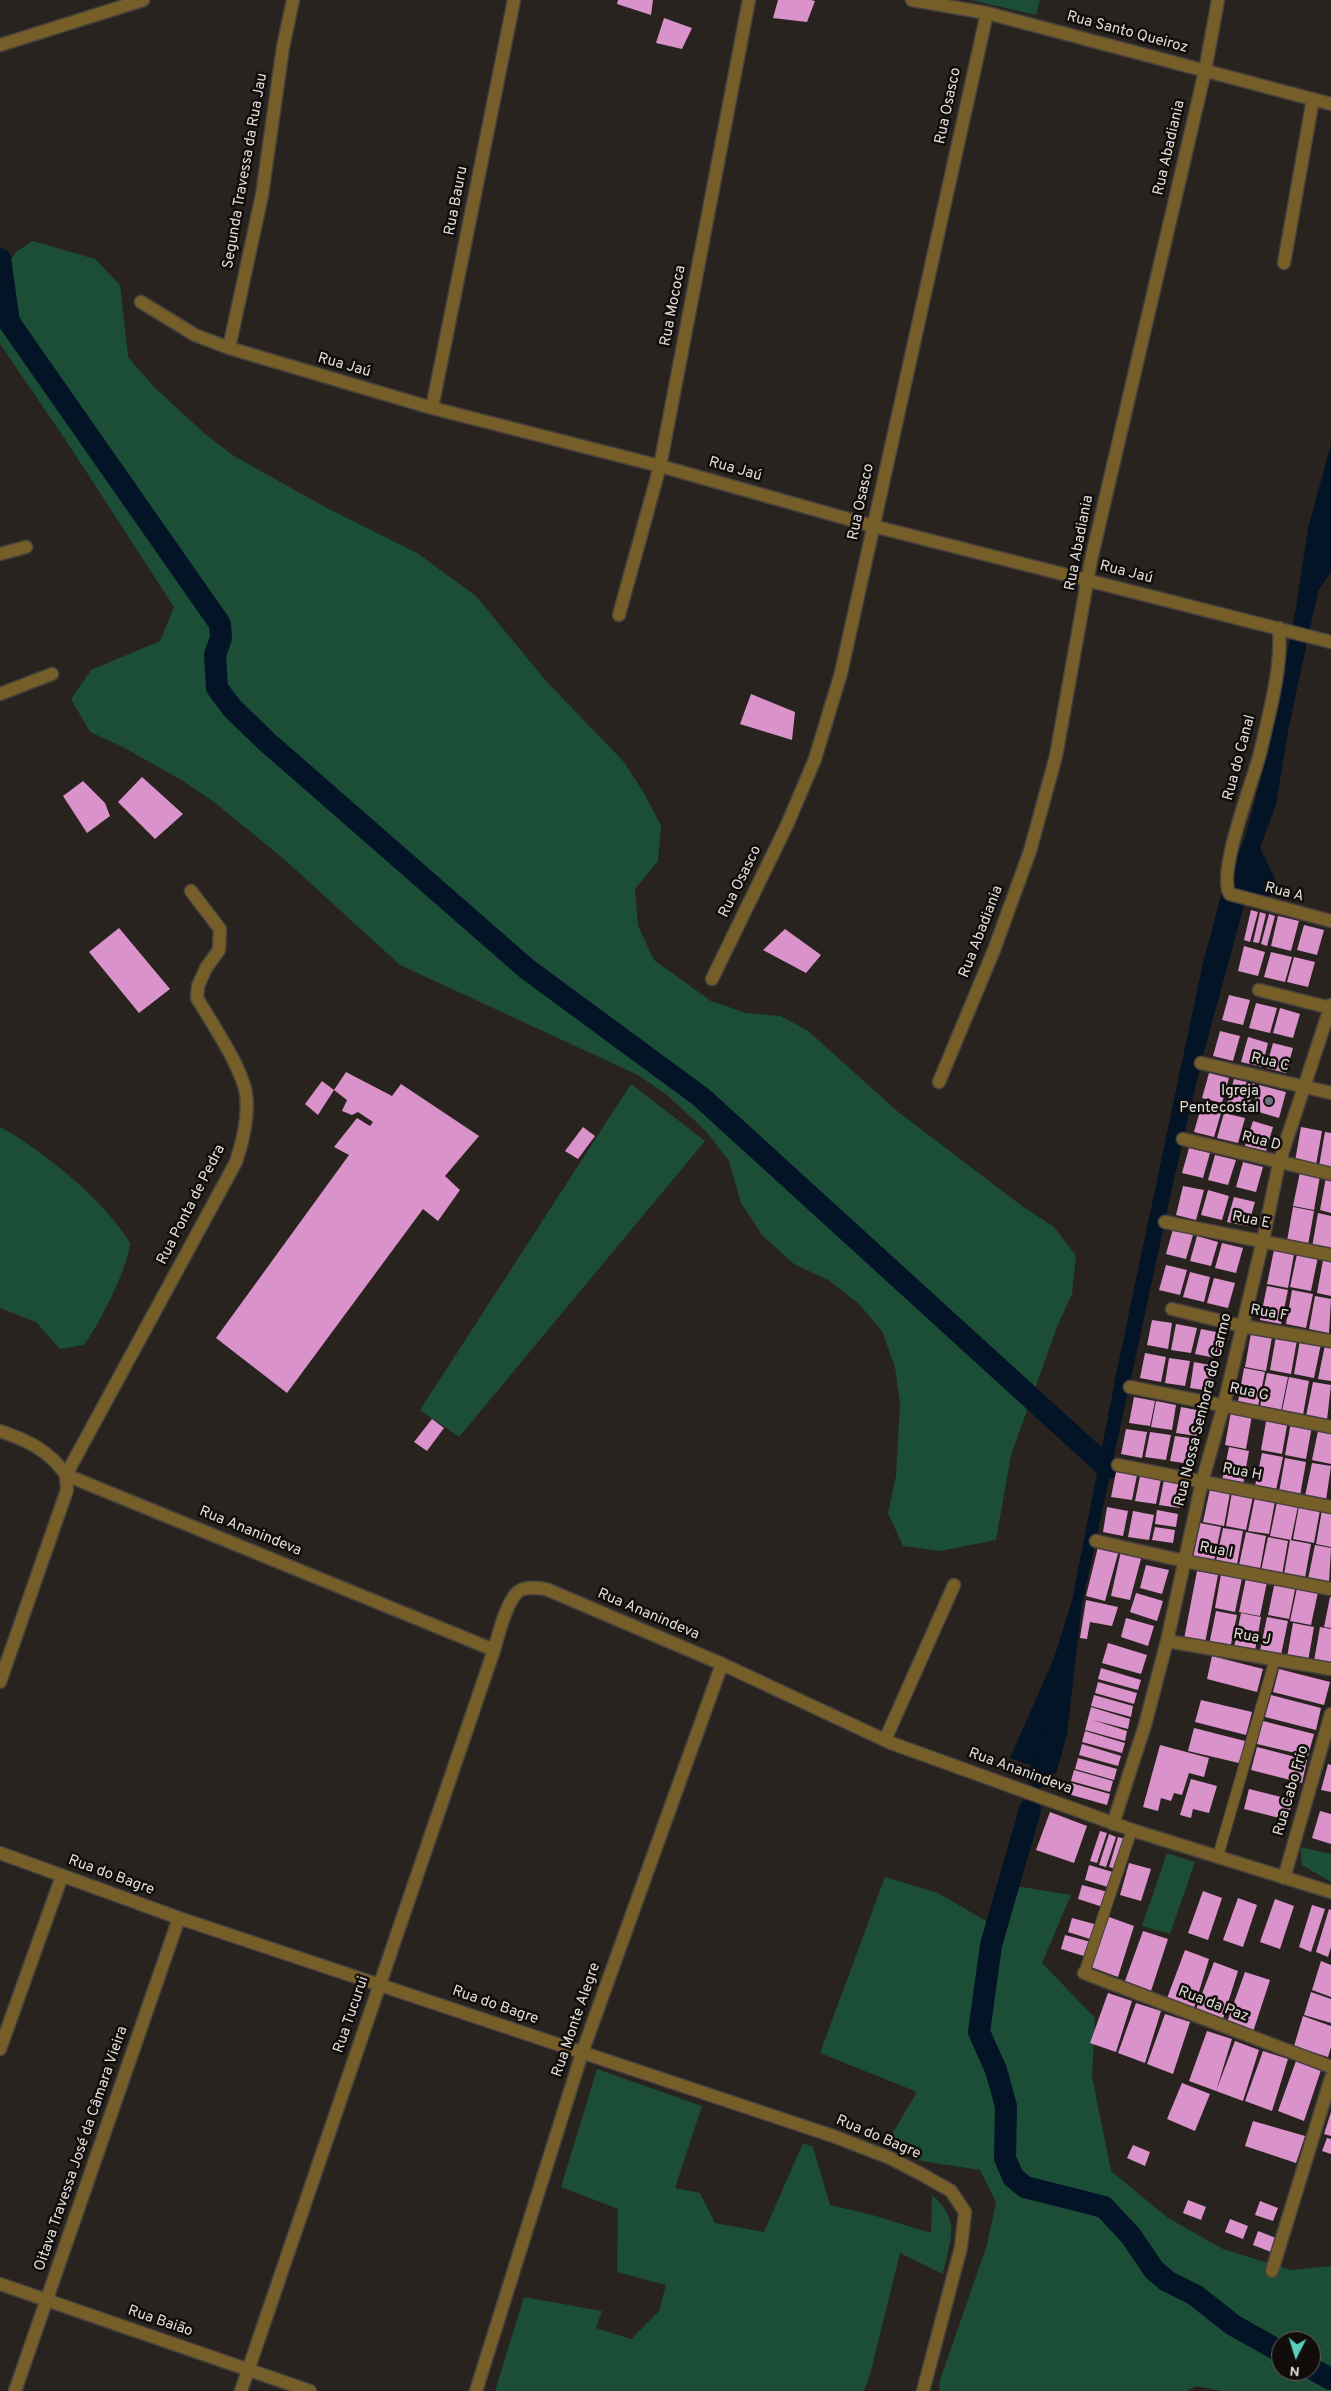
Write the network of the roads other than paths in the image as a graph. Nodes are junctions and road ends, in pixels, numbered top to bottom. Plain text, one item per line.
1 (143, 0) edge
2 (293, 0) edge
3 (514, 0) edge
4 (749, 0) edge
5 (912, 0) edge
6 (1218, 0) edge
7 (987, 13) junction
8 (0, 45) edge
9 (1205, 71) junction
10 (1313, 99) junction
11 (1331, 104) edge
12 (1284, 263) dead end
13 (141, 302) dead end
14 (229, 348) junction
15 (432, 408) junction
16 (660, 466) junction
17 (873, 526) junction
18 (26, 547) dead end
19 (0, 554) edge
20 (1089, 581) junction
21 (619, 615) dead end
22 (1284, 630) junction
23 (1328, 641) edge
24 (52, 674) dead end
25 (0, 694) edge
26 (191, 891) dead end
27 (1230, 894) joint
28 (1331, 922) edge
29 (712, 979) dead end
30 (1259, 990) dead end
31 (1331, 1007) edge
32 (1201, 1063) dead end
33 (939, 1082) dead end
34 (1303, 1087) junction
35 (1331, 1092) edge
36 (1183, 1139) dead end
37 (1279, 1164) junction
38 (1331, 1174) edge
39 (1165, 1222) dead end
40 (1263, 1240) junction
41 (1331, 1255) edge
42 (1172, 1309) dead end
43 (1242, 1326) junction
44 (1331, 1342) edge
45 (1130, 1386) dead end
46 (1224, 1404) junction
47 (1331, 1427) edge
48 (0, 1431) edge
49 (1118, 1465) dead end
50 (66, 1475) junction
51 (1202, 1482) junction
52 (1331, 1507) edge
53 (1096, 1541) dead end
54 (1184, 1561) junction
55 (954, 1584) dead end
56 (1331, 1589) edge
57 (1167, 1641) junction
58 (494, 1650) junction
59 (1275, 1659) junction
60 (722, 1664) junction
61 (1331, 1669) edge
62 (0, 1682) edge
63 (1331, 1714) edge
64 (885, 1740) junction
65 (1325, 1757) edge
66 (1113, 1824) junction
67 (1132, 1830) junction
68 (0, 1853) edge
69 (1218, 1856) junction
70 (62, 1876) junction
71 (1284, 1878) junction
72 (1331, 1892) edge
73 (180, 1918) junction
74 (1084, 1973) joint
75 (379, 1983) junction
76 (0, 2049) edge
77 (582, 2053) junction
78 (1331, 2067) edge
79 (1331, 2078) edge
80 (1272, 2271) dead end
81 (0, 2284) edge
82 (47, 2300) junction
83 (248, 2369) junction
84 (15, 2391) edge
85 (241, 2391) edge
86 (310, 2391) edge
87 (476, 2391) edge
88 (923, 2391) edge

1 - 8 street
2 - 14 street, Segunda Travessa da Rua Jau
3 - 15 street, Rua Bauru
4 - 16 street, Rua Mococa
5 - 7 street, Rua Santo Queiroz
6 - 9 street, Rua Abadiania
7 - 9 street, Rua Santo Queiroz
7 - 17 street, Rua Osasco
9 - 10 street, Rua Santo Queiroz
9 - 20 street, Rua Abadiania
10 - 11 street, Rua Santo Queiroz
10 - 12 street
13 - 14 street, Rua Jaú
14 - 15 street, Rua Jaú
15 - 16 street, Rua Jaú
16 - 17 street, Rua Jaú
16 - 21 street, Rua Mococa
17 - 20 street, Rua Jaú
17 - 29 street, Rua Osasco
18 - 19 street
20 - 22 street, Rua Jaú
20 - 33 street, Rua Abadiania
22 - 23 street, Rua Jaú
22 - 27 street, Rua do Canal
24 - 25 street
26 - 50 street, Rua Ponta de Pedra
27 - 28 street, Rua A
30 - 31 street
31 - 34 street, Rua Nossa Senhora do Carmo
32 - 34 street, Rua C
34 - 35 street, Rua C
34 - 37 street, Rua Nossa Senhora do Carmo
36 - 37 street, Rua D
37 - 38 street, Rua D
37 - 40 street, Rua Nossa Senhora do Carmo
39 - 40 street, Rua E
40 - 41 street, Rua E
40 - 43 street, Rua Nossa Senhora do Carmo
42 - 43 street, Rua F
43 - 44 street, Rua F
43 - 46 street, Rua Nossa Senhora do Carmo
45 - 46 street, Rua G
46 - 47 street, Rua G
46 - 51 street, Rua Nossa Senhora do Carmo
48 - 50 street, Rua Ananindeva
49 - 51 street, Rua H
50 - 58 street, Rua Ananindeva
50 - 62 street
51 - 52 street, Rua H
51 - 54 street, Rua Nossa Senhora do Carmo
53 - 54 street, Rua I
54 - 56 street, Rua I
54 - 57 street, Rua Nossa Senhora do Carmo
55 - 64 street
57 - 59 street, Rua J
57 - 66 street, Rua Nossa Senhora do Carmo
58 - 60 street, Rua Ananindeva
58 - 75 street, Rua Tucurui
59 - 61 street, Rua J
59 - 69 lane
60 - 64 street, Rua Ananindeva
60 - 77 street, Rua Monte Alegre
63 - 65 street, Rua Cabo Frio
64 - 66 street, Rua Ananindeva
65 - 71 street, Rua Cabo Frio
66 - 67 street, Rua Ananindeva
67 - 69 street, Rua Ananindeva
67 - 74 lane
68 - 70 street, Rua do Bagre
69 - 71 street, Rua Ananindeva
70 - 73 street, Rua do Bagre
70 - 76 street
71 - 72 street, Rua Ananindeva
73 - 75 street, Rua do Bagre
73 - 82 street, Oitava Travessa José da Câmara Vieira
74 - 78 street, Rua da Paz
75 - 77 street, Rua do Bagre
75 - 83 street, Rua Tucurui
77 - 87 street, Rua Monte Alegre
77 - 88 street, Rua do Bagre
79 - 80 street
81 - 82 street, Rua Baião
82 - 83 street, Rua Baião
82 - 84 street, Oitava Travessa José da Câmara Vieira
83 - 85 street, Rua Tucurui
83 - 86 street, Rua Baião

